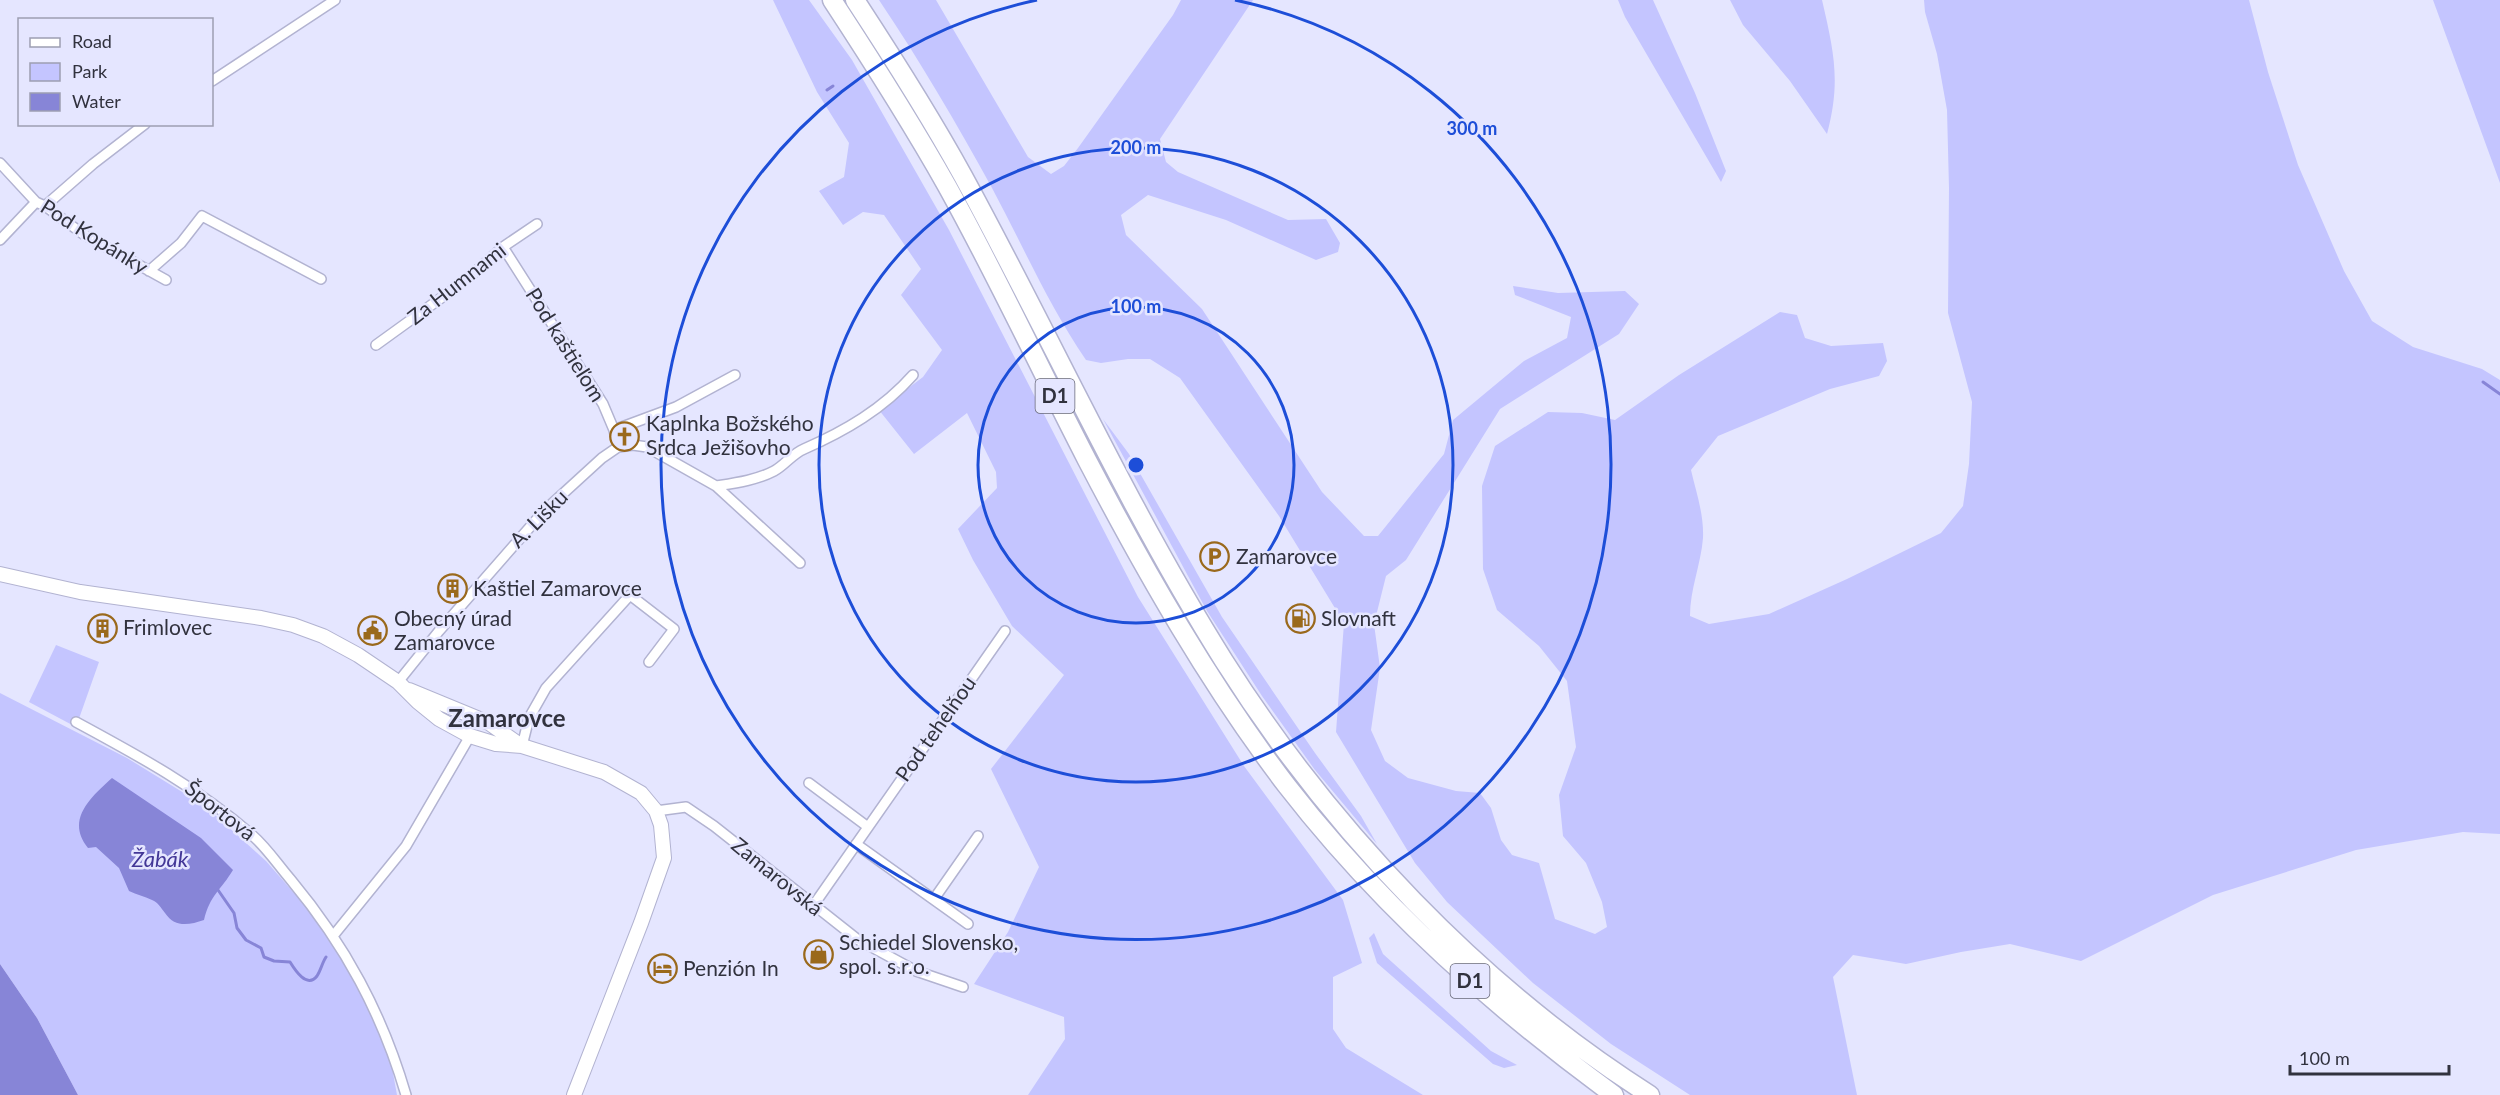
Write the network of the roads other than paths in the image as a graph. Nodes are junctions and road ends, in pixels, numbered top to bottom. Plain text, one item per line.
1 (335, 0) edge
2 (832, 0) edge
3 (855, 0) edge
4 (213, 80) edge
5 (142, 126) edge
6 (0, 163) edge
7 (41, 204) junction
8 (537, 224) dead end
9 (0, 240) edge
10 (503, 247) junction
11 (149, 271) junction
12 (321, 279) dead end
13 (166, 280) dead end
14 (376, 345) dead end
15 (735, 375) dead end
16 (913, 375) dead end
17 (614, 430) junction
18 (618, 447) junction
19 (716, 486) junction
20 (800, 563) dead end
21 (0, 574) edge
22 (1005, 631) dead end
23 (649, 662) dead end
24 (402, 685) junction
25 (76, 722) dead end
26 (470, 736) junction
27 (522, 746) junction
28 (809, 783) dead end
29 (656, 811) junction
30 (868, 827) junction
31 (978, 836) dead end
32 (856, 844) junction
33 (933, 899) junction
34 (813, 906) junction
35 (968, 924) dead end
36 (333, 936) junction
37 (963, 987) dead end
38 (405, 1095) edge
39 (574, 1095) edge
40 (1614, 1095) edge
41 (1650, 1095) edge

1 - 4 street
2 - 40 highway, D1
3 - 41 highway, D1
5 - 7 street
6 - 7 street, Pod Kopánky
7 - 9 street
7 - 11 street, Pod Kopánky
8 - 10 street, Za Humnami
10 - 14 street, Za Humnami
10 - 17 street, Pod kaštieľom
11 - 12 street
11 - 13 street, Pod Kopánky
15 - 17 street
16 - 19 street
17 - 18 street, Pod kaštieľom
18 - 19 street
18 - 24 street, A. Lišku
19 - 20 street
21 - 24 main road
22 - 30 street, Pod tehelňou
23 - 27 street
24 - 26 main road
24 - 27 main road
25 - 36 street, Športová
26 - 27 main road
26 - 36 street
27 - 29 main road
28 - 30 street
29 - 34 street, Zamarovská
29 - 39 main road
30 - 32 street, Pod tehelňou
31 - 33 street
32 - 33 street
32 - 34 street, Pod tehelňou
33 - 35 street
34 - 37 street, Zamarovská
36 - 38 street, Športová

